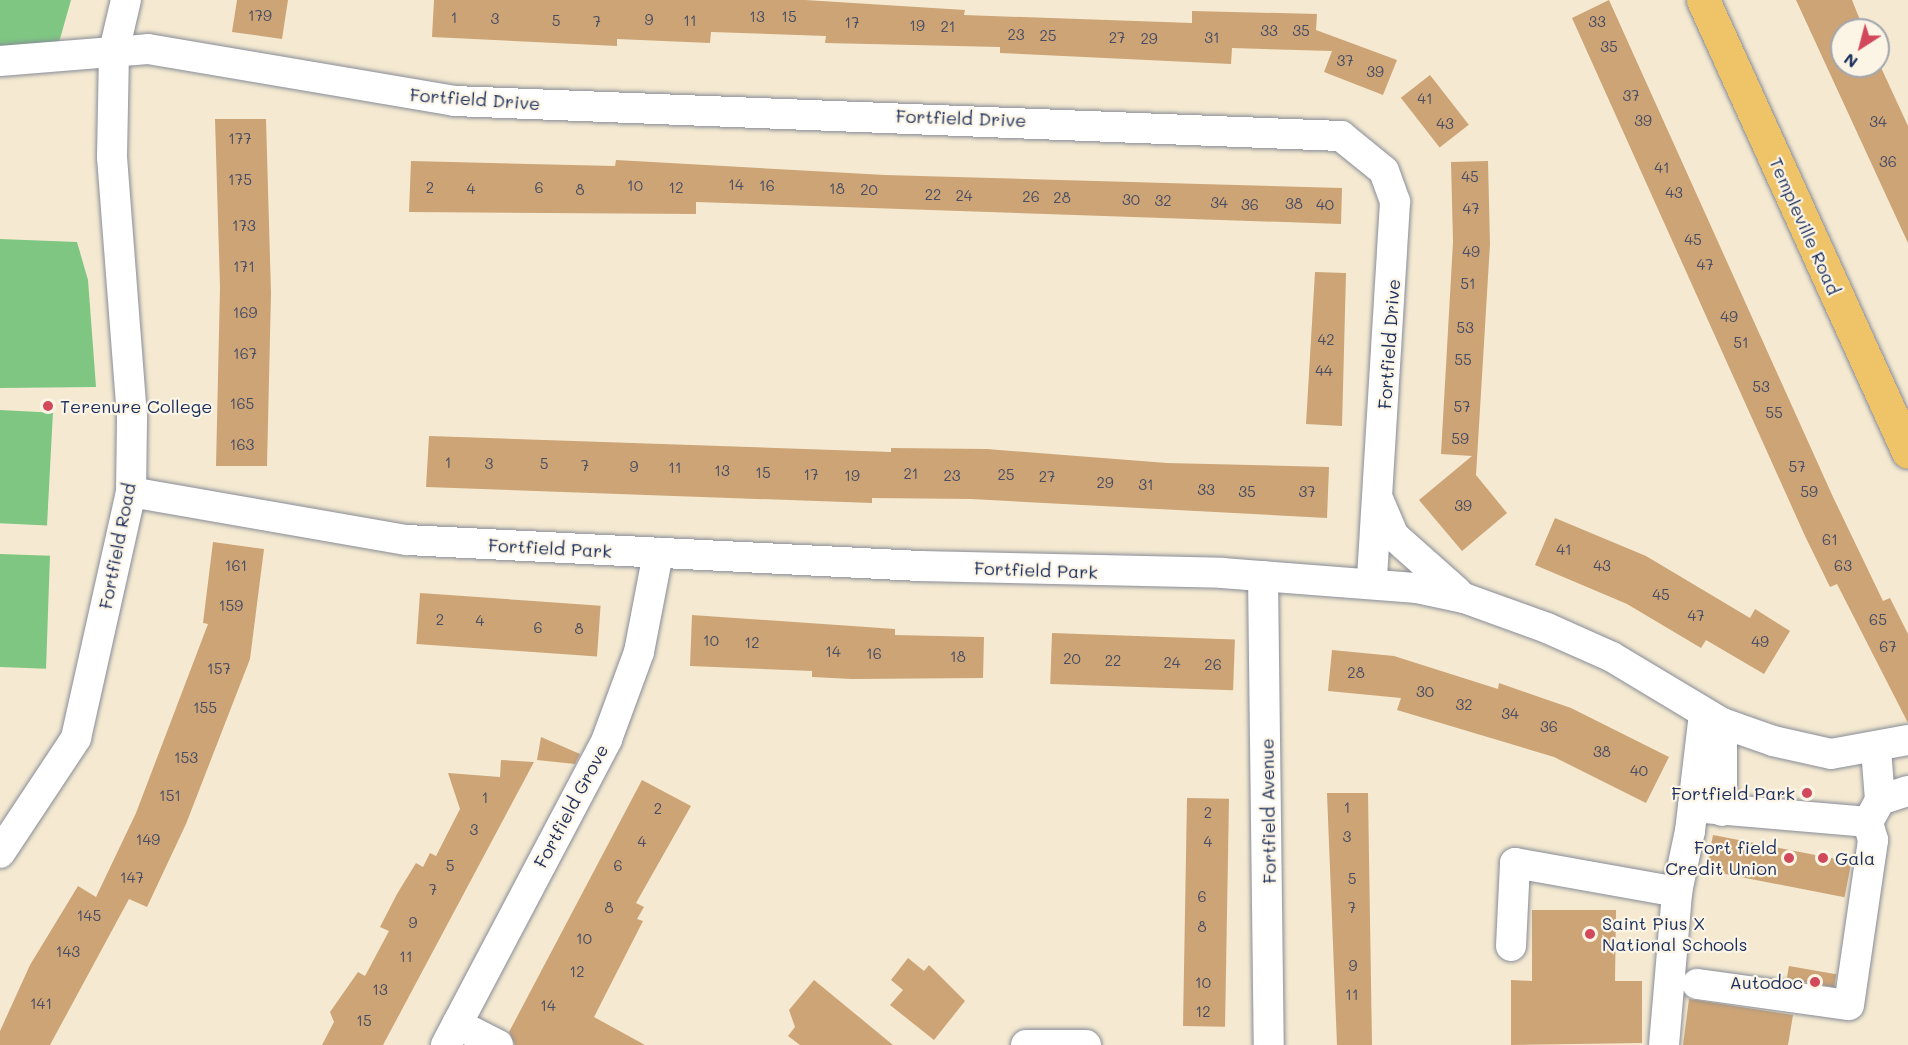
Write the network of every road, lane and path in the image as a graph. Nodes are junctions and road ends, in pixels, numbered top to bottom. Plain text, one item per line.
1 (126, 0) edge
2 (1703, 0) edge
3 (114, 51) junction
4 (0, 61) edge
5 (1908, 452) edge
6 (131, 492) junction
7 (1378, 498) junction
8 (658, 553) junction
9 (1263, 576) junction
10 (1372, 583) junction
11 (1464, 598) junction
12 (1713, 718) junction
13 (1908, 740) edge
14 (1876, 749) junction
15 (1908, 791) edge
16 (1707, 809) junction
17 (1874, 811) junction
18 (0, 853) edge
19 (1677, 892) junction
20 (1511, 946) dead end
21 (1697, 984) dead end
22 (452, 1034) edge
23 (498, 1045) edge
24 (1026, 1045) edge
25 (1086, 1045) edge
26 (1269, 1045) edge
27 (1664, 1045) edge

1 - 3 street, Fortfield Road
2 - 5 main road, Templeville Road
3 - 4 street, Fortfield Drive
3 - 6 street, Fortfield Road
3 - 7 street, Fortfield Drive
6 - 8 street, Fortfield Park
6 - 18 street, Fortfield Road
7 - 10 street, Fortfield Drive
7 - 11 street
8 - 9 street, Fortfield Park
8 - 22 street, Fortfield Grove
9 - 10 street, Fortfield Park
9 - 26 street, Fortfield Avenue
10 - 11 street, Fortfield Park
11 - 12 street, Fortfield Park
12 - 14 street, Fortfield Park
12 - 16 street
13 - 14 street, Fortfield Park
14 - 17 street
15 - 17 street
16 - 17 street
16 - 19 street
17 - 21 street
19 - 20 street
19 - 27 street
22 - 23 street
24 - 25 street

